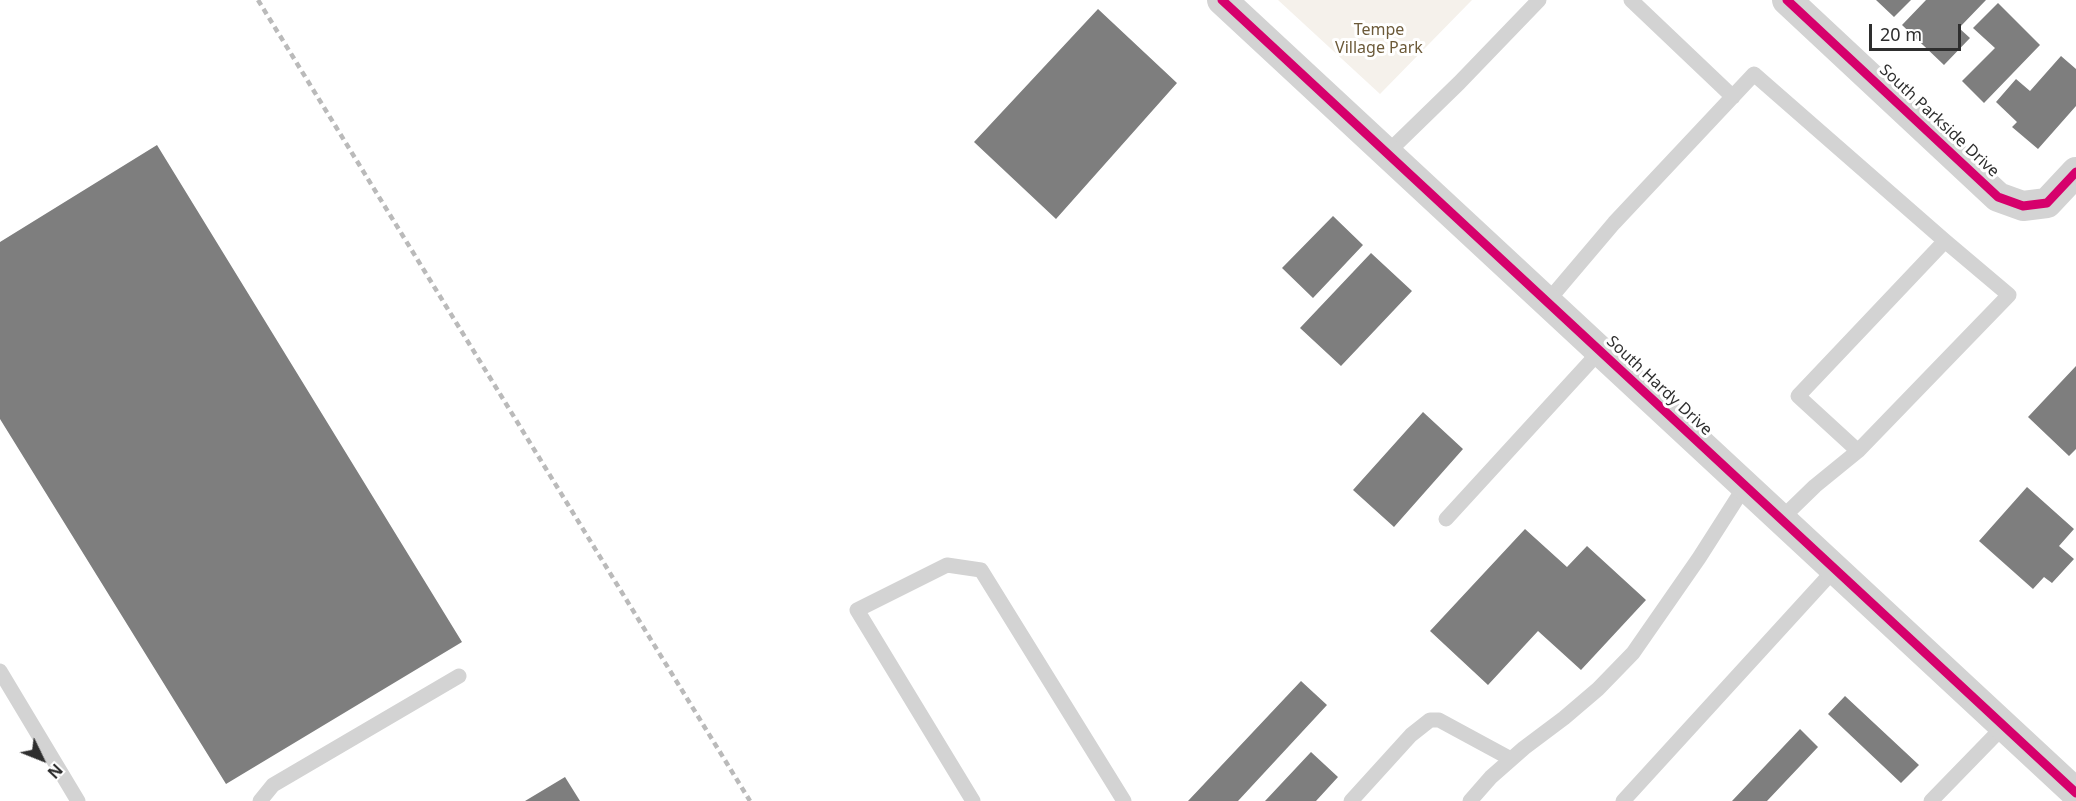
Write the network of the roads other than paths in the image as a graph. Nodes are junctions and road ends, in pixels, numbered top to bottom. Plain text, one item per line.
1 (1222, 0) edge
2 (1539, 0) edge
3 (1631, 0) edge
4 (1787, 0) edge
5 (1733, 97) junction
6 (1387, 153) junction
7 (2076, 172) edge
8 (1945, 241) junction
9 (1547, 302) junction
10 (1600, 351) junction
11 (1858, 451) junction
12 (1745, 486) junction
13 (1446, 519) dead end
14 (1781, 519) junction
15 (1835, 569) junction
16 (0, 671) edge
17 (459, 676) dead end
18 (2004, 726) junction
19 (1511, 759) junction
20 (2076, 793) edge
21 (78, 801) edge
22 (260, 801) edge
23 (973, 801) edge
24 (1124, 801) edge
25 (1351, 801) edge
26 (1470, 801) edge
27 (1623, 801) edge
28 (1931, 801) edge

1 - 6 street, South Hardy Drive
2 - 6 lane
3 - 5 lane
4 - 7 street, South Parkside Drive
5 - 8 lane
5 - 9 lane
6 - 9 street, South Hardy Drive
8 - 11 lane
8 - 11 lane
9 - 10 street, South Hardy Drive
10 - 12 street, South Hardy Drive
10 - 13 lane
11 - 14 lane
12 - 14 street, South Hardy Drive
12 - 19 lane
14 - 15 street, South Hardy Drive
15 - 18 street, South Hardy Drive
15 - 27 lane
16 - 21 lane
17 - 22 lane
18 - 20 street, South Hardy Drive
18 - 28 lane
19 - 25 lane
19 - 26 lane
23 - 24 lane

